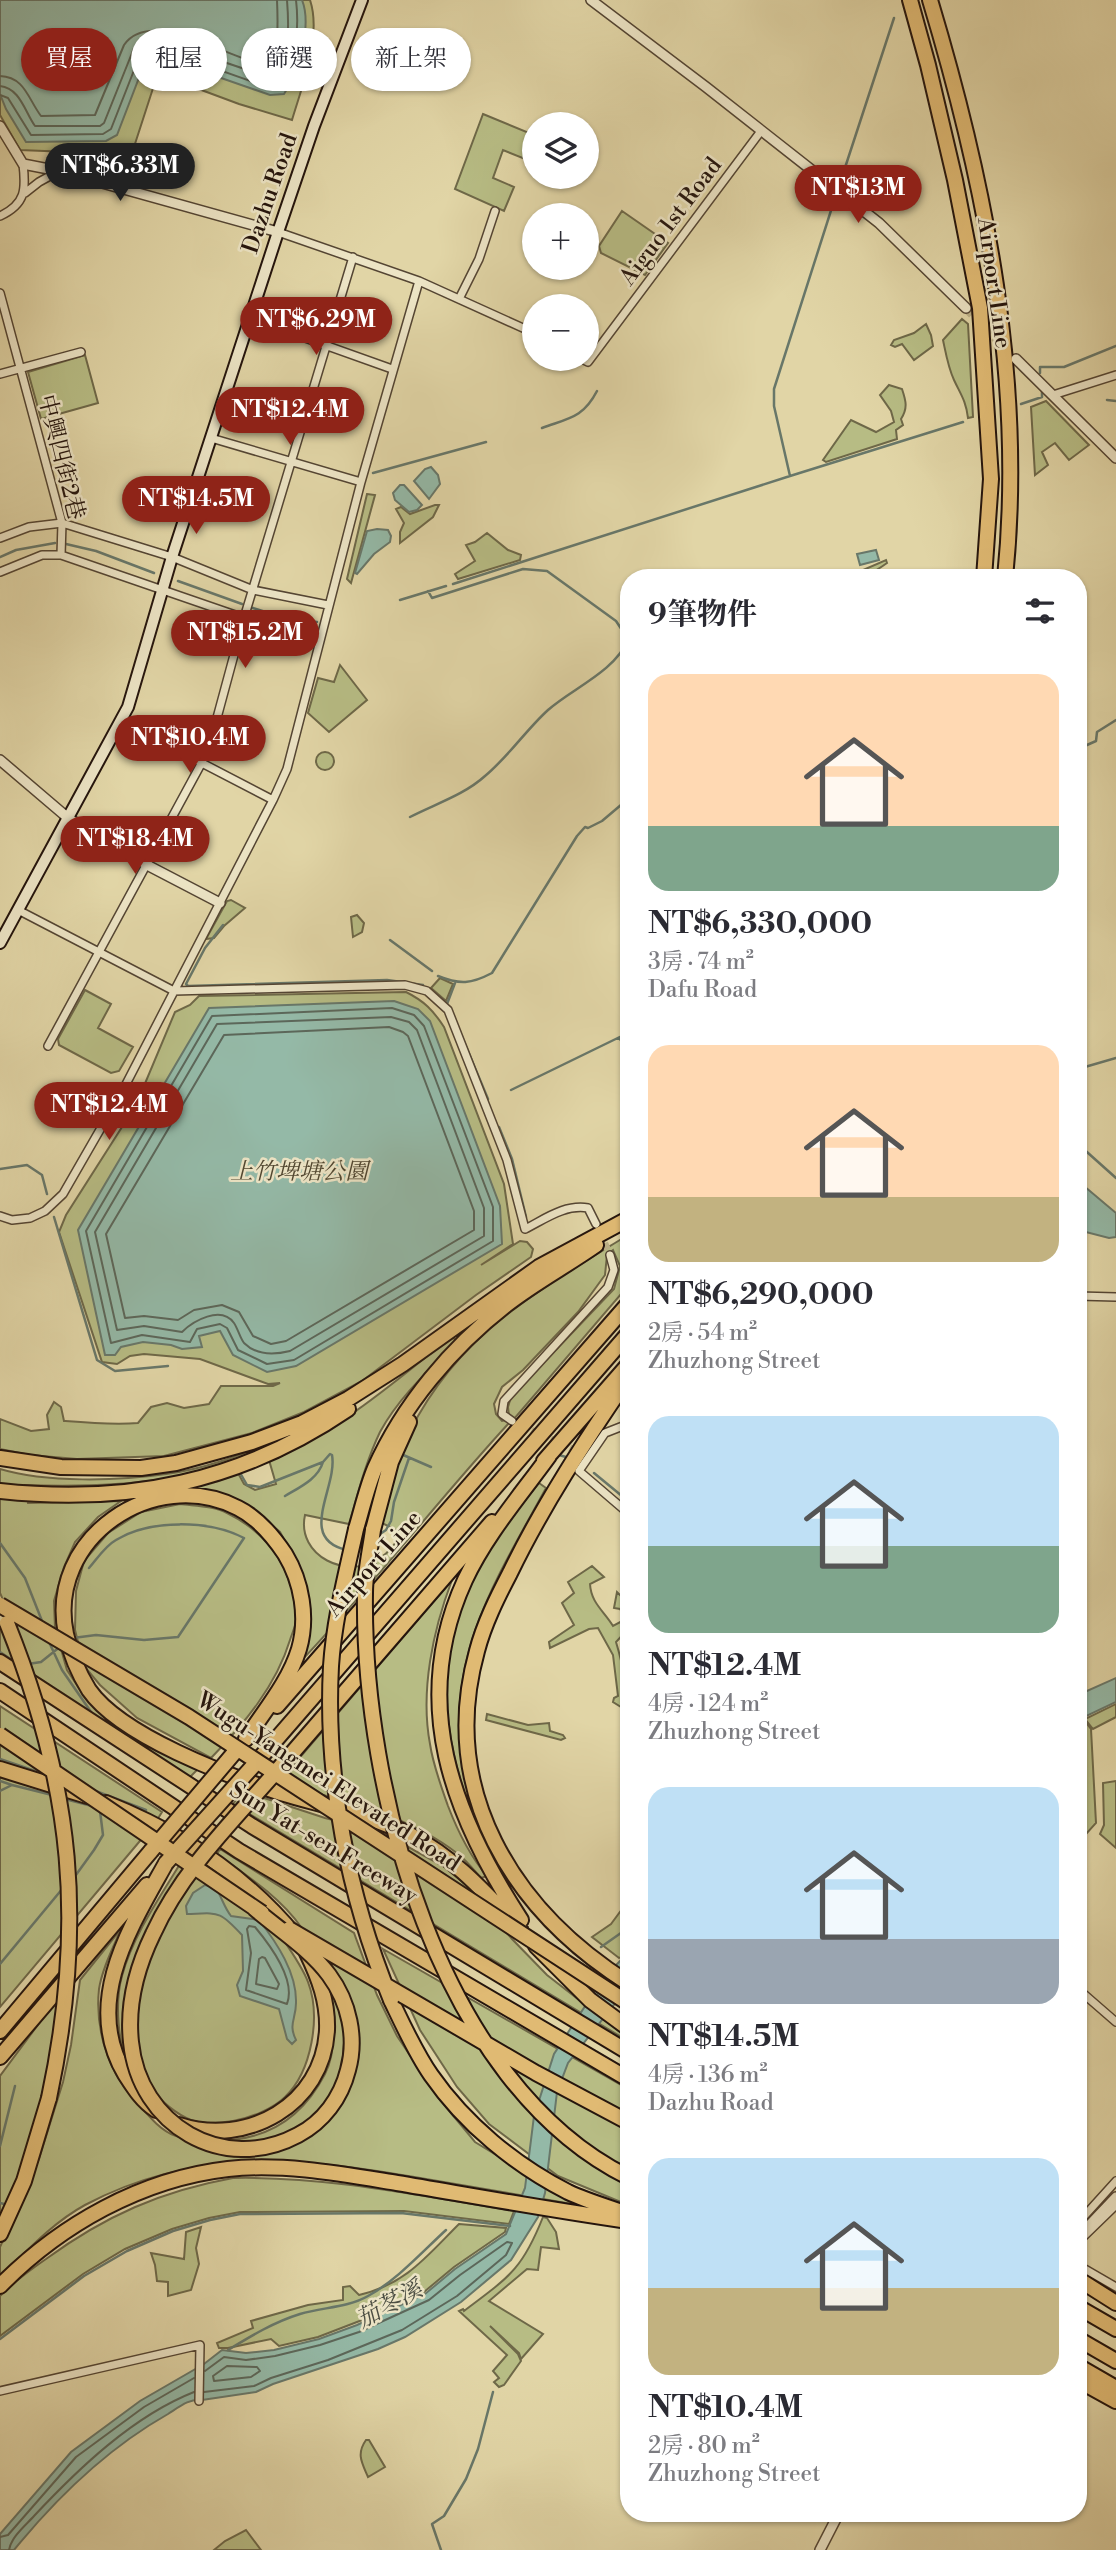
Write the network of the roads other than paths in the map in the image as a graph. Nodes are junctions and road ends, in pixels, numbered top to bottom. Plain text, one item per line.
1 (362, 0) edge
2 (591, 0) edge
3 (909, 0) edge
4 (930, 0) edge
5 (0, 126) edge
6 (761, 131) junction
7 (23, 164) junction
8 (59, 171) junction
9 (25, 192) junction
10 (495, 211) dead end
11 (0, 216) edge
12 (278, 232) junction
13 (353, 257) junction
14 (419, 281) junction
15 (0, 293) edge
16 (459, 299) junction
17 (966, 309) tunnel mouth
18 (249, 318) junction
19 (522, 328) edge
20 (325, 345) junction
21 (599, 347) edge
22 (80, 352) dead end
23 (1016, 359) tunnel mouth
24 (392, 369) junction
25 (19, 370) junction
26 (0, 374) edge
27 (1116, 375) edge
28 (1053, 395) junction
29 (211, 438) junction
30 (1116, 458) edge
31 (292, 462) junction
32 (361, 482) junction
33 (62, 523) junction
34 (0, 538) edge
35 (61, 555) junction
36 (172, 557) junction
37 (985, 569) edge
38 (1006, 569) edge
39 (0, 572) edge
40 (163, 590) junction
41 (253, 590) junction
42 (328, 605) junction
43 (244, 618) junction
44 (319, 638) junction
45 (121, 721) junction
46 (0, 760) edge
47 (201, 764) junction
48 (274, 800) junction
49 (68, 818) junction
50 (147, 865) junction
51 (220, 903) junction
52 (18, 910) junction
53 (0, 943) edge
54 (100, 950) junction
55 (174, 990) junction
56 (48, 1046) dead end
57 (0, 1216) edge
58 (596, 1224) tunnel mouth
59 (620, 1225) edge
60 (620, 1227) edge
61 (610, 1255) tunnel mouth
62 (1087, 1296) edge
63 (1116, 1297) edge
64 (620, 1313) edge
65 (620, 1343) edge
66 (403, 1364) junction
67 (438, 1372) junction
68 (620, 1373) edge
69 (620, 1390) edge
70 (512, 1421) dead end
71 (620, 1427) edge
72 (549, 1456) junction
73 (0, 1458) edge
74 (0, 1491) edge
75 (620, 1506) edge
76 (2, 1612) edge
77 (0, 1662) edge
78 (0, 1691) edge
79 (0, 1735) edge
80 (246, 1739) junction
81 (0, 1769) edge
82 (166, 1863) junction
83 (254, 1908) junction
84 (555, 1966) junction
85 (620, 1977) edge
86 (1087, 1997) edge
87 (620, 1998) edge
88 (620, 2022) edge
89 (1116, 2022) edge
90 (0, 2031) edge
91 (620, 2047) edge
92 (0, 2057) edge
93 (620, 2075) edge
94 (620, 2118) edge
95 (620, 2173) edge
96 (1116, 2181) edge
97 (1116, 2196) edge
98 (1116, 2204) edge
99 (620, 2211) edge
100 (1087, 2213) edge
101 (620, 2220) edge
102 (1087, 2228) edge
103 (1087, 2233) edge
104 (0, 2234) edge
105 (1087, 2270) edge
106 (1087, 2285) edge
107 (0, 2286) edge
108 (1116, 2287) edge
109 (1116, 2304) edge
110 (1087, 2312) edge
111 (1116, 2329) edge
112 (1087, 2344) edge
113 (1116, 2361) edge
114 (1087, 2371) edge
115 (1087, 2385) edge
116 (1116, 2388) edge
117 (0, 2390) edge
118 (1087, 2393) edge
119 (199, 2401) dead end
120 (1116, 2401) edge
121 (1116, 2409) edge
122 (834, 2522) edge
123 (820, 2550) edge

1 - 12 main road, Dazhu Road
2 - 6 street
3 - 37 highway, Airport Line
4 - 38 highway, Airport Line
5 - 7 street
6 - 17 street
6 - 21 street, Aiguo 1st Road
7 - 8 street
7 - 9 street
8 - 9 street
8 - 12 street
9 - 11 street
10 - 16 street
12 - 13 street
12 - 18 main road, Dazhu Road
13 - 14 street
13 - 20 street
14 - 16 street
14 - 24 street
15 - 25 street, 中興四街2巷
16 - 19 street
18 - 20 street
18 - 29 main road, Dazhu Road
20 - 24 street
20 - 31 street
22 - 25 street
23 - 28 street
24 - 32 street
25 - 26 street
25 - 33 street, 中興四街2巷
27 - 28 street
28 - 30 street
29 - 31 street
29 - 36 main road, Dazhu Road
31 - 32 street
31 - 41 street
32 - 42 street
33 - 34 street
33 - 35 street, 中興四街2巷
33 - 36 street
35 - 39 street
35 - 40 street
36 - 40 main road, Dazhu Road
36 - 41 street
40 - 43 street
40 - 45 main road, Dazhu Road
41 - 42 street
41 - 43 street
42 - 44 street
43 - 44 street
43 - 47 street
44 - 48 street
45 - 47 street
45 - 49 main road, Dazhu Road
46 - 49 street
47 - 48 street
47 - 50 street
48 - 51 street
49 - 50 street
49 - 52 main road, Dazhu Road
50 - 51 street
50 - 54 street
51 - 55 street
52 - 53 main road, Dazhu Road
52 - 54 street
54 - 55 street
54 - 56 street
55 - 57 street
55 - 58 street
59 - 66 highway
60 - 67 highway
61 - 70 street
62 - 63 street
64 - 80 highway, Airport Line
65 - 82 highway, Airport Line, bridge
66 - 73 highway
66 - 74 highway
67 - 95 highway, bridge
67 - 99 highway, bridge
68 - 72 highway
69 - 85 highway
71 - 75 street
72 - 83 highway, bridge
72 - 84 highway
76 - 87 highway, Wugu-Yangmei Elevated Road, bridge
76 - 104 highway, bridge
77 - 91 highway, Sun Yat-sen Freeway
78 - 93 highway
79 - 83 highway, bridge
80 - 84 highway
80 - 90 highway, Airport Line, bridge
81 - 82 highway
82 - 92 highway
83 - 94 highway, bridge
84 - 88 highway
86 - 89 street
96 - 100 street
97 - 102 street
98 - 103 street
101 - 107 highway
105 - 108 street
106 - 109 highway
110 - 111 highway
112 - 113 highway
114 - 116 highway
115 - 120 highway
117 - 119 street
118 - 121 street
122 - 123 street

